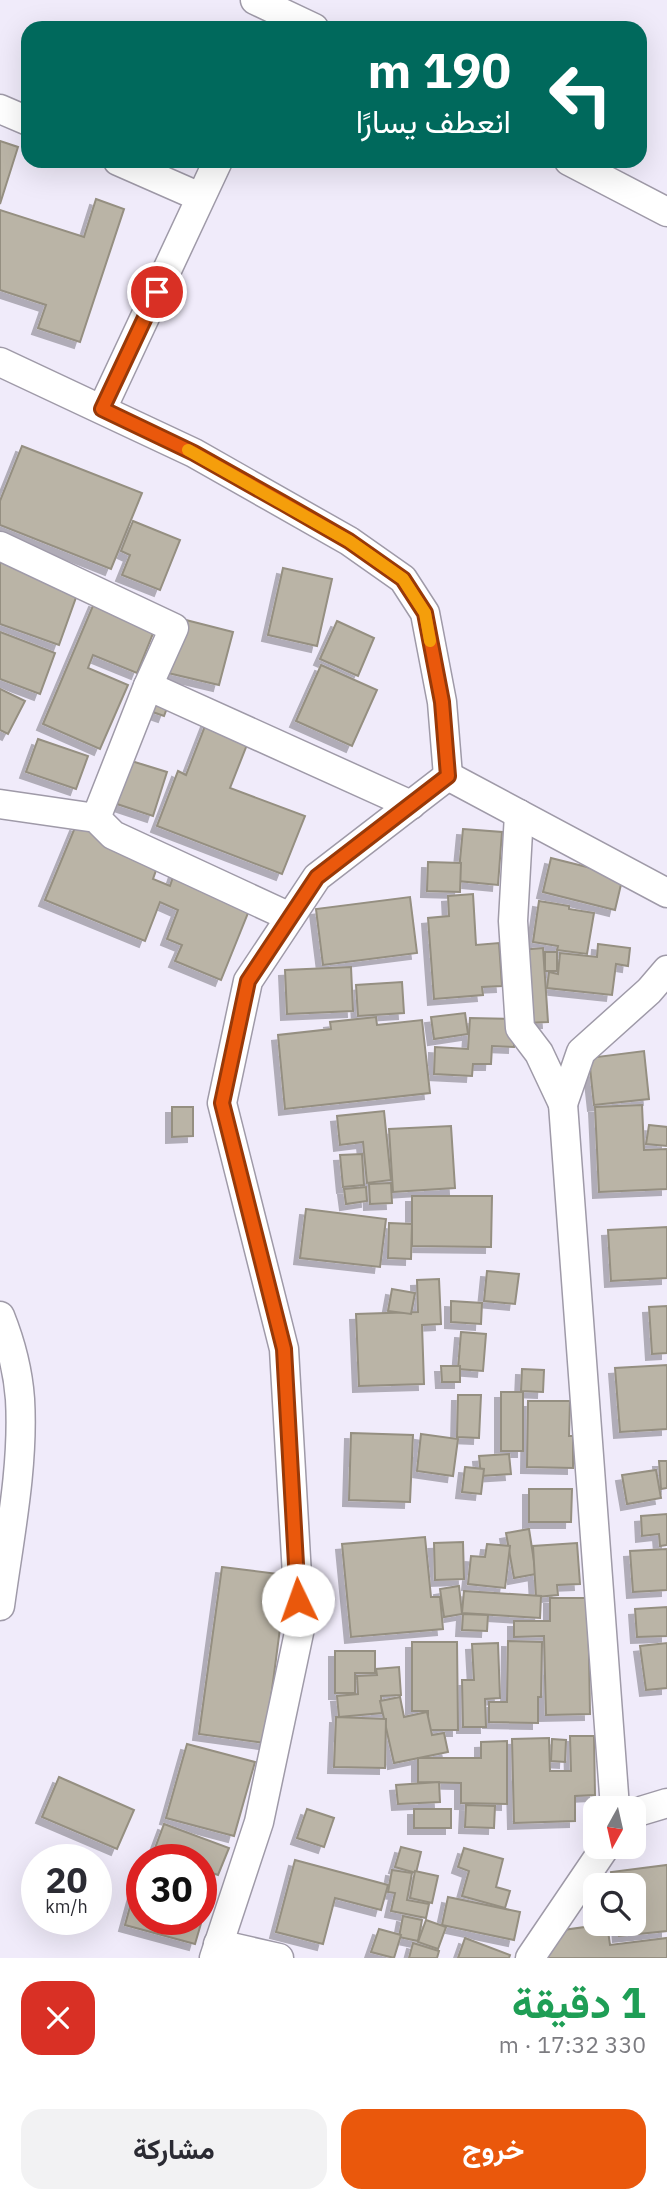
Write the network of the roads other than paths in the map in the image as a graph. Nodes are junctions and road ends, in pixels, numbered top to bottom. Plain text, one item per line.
1 (255, 0) edge
2 (293, 21) edge
3 (0, 108) edge
4 (21, 118) edge
5 (134, 168) edge
6 (214, 168) edge
7 (582, 168) edge
8 (200, 197) junction
9 (667, 212) edge
10 (0, 362) edge
11 (102, 409) junction
12 (0, 546) edge
13 (148, 686) junction
14 (448, 776) junction
15 (0, 804) edge
16 (411, 804) junction
17 (519, 814) junction
18 (96, 818) junction
19 (667, 893) edge
20 (290, 917) junction
21 (667, 970) edge
22 (564, 1104) junction
23 (0, 1316) edge
24 (0, 1606) edge
25 (614, 1796) edge
26 (667, 1803) edge
27 (646, 1808) edge
28 (597, 1859) edge
29 (216, 1951) edge
30 (279, 1958) edge
31 (530, 1958) edge

1 - 2 street
3 - 4 street
5 - 8 street
6 - 8 street
7 - 9 street
8 - 11 street
10 - 11 street
11 - 14 street
12 - 13 street
13 - 16 street
13 - 18 street
14 - 16 street
14 - 17 street
15 - 18 street
16 - 20 street
17 - 19 street
17 - 22 street
18 - 20 street
20 - 29 street
21 - 22 street
22 - 25 street
23 - 24 street
26 - 27 street
28 - 31 street
29 - 30 street

